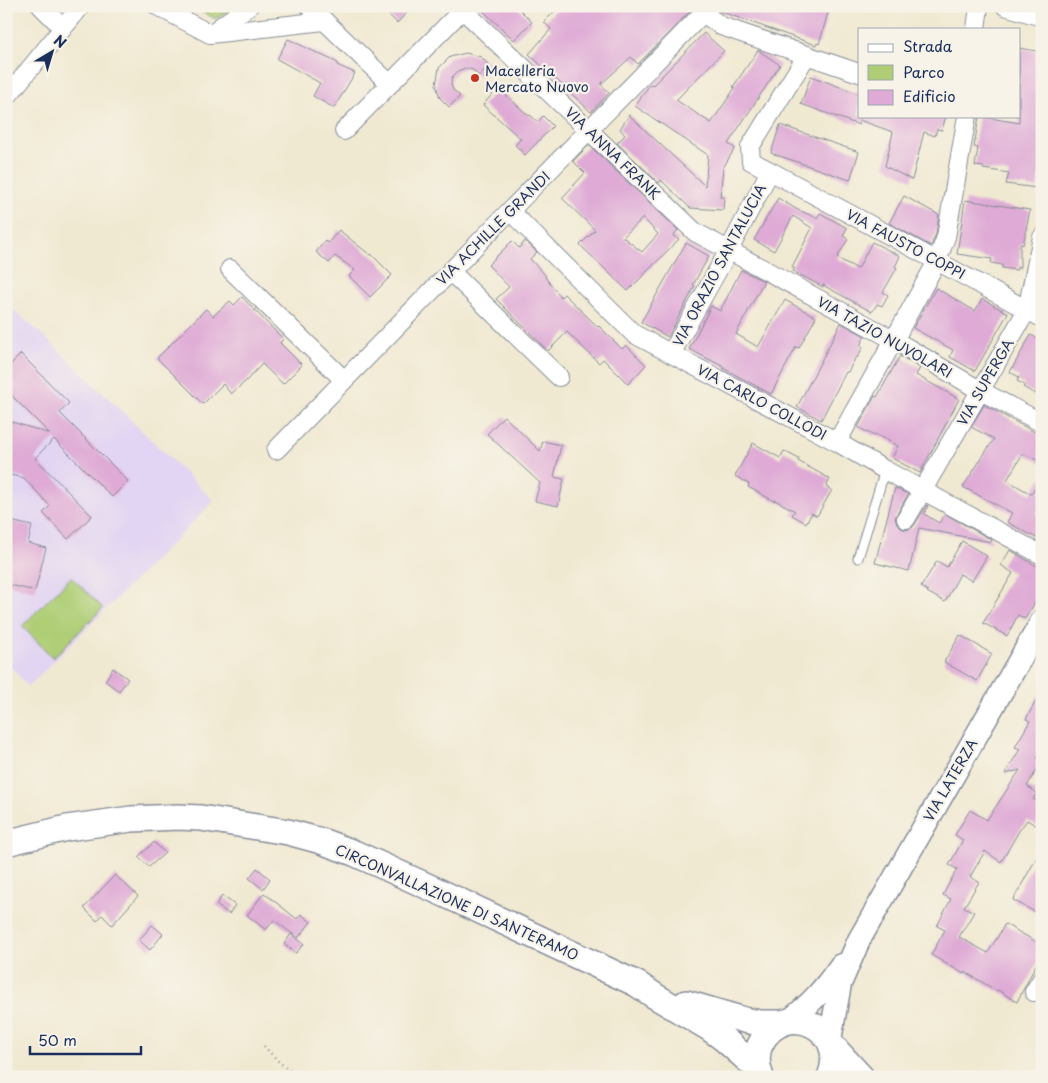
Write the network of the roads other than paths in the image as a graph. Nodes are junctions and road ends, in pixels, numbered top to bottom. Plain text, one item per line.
1 (40, 6) edge
2 (81, 6) edge
3 (157, 6) edge
4 (249, 6) edge
5 (309, 6) edge
6 (979, 6) edge
7 (1005, 6) edge
8 (463, 8) edge
9 (708, 8) edge
10 (1042, 17) edge
11 (324, 21) junction
12 (63, 28) junction
13 (976, 28) edge
14 (210, 34) junction
15 (807, 55) junction
16 (858, 73) edge
17 (390, 84) junction
18 (6, 98) edge
19 (967, 118) edge
20 (344, 131) dead end
21 (589, 131) junction
22 (770, 171) junction
23 (510, 211) junction
24 (1042, 237) edge
25 (729, 250) junction
26 (937, 261) junction
27 (230, 269) dead end
28 (451, 272) junction
29 (1034, 314) edge
30 (894, 340) junction
31 (672, 354) junction
32 (559, 377) dead end
33 (344, 380) junction
34 (981, 391) junction
35 (1042, 423) edge
36 (837, 442) junction
37 (276, 450) dead end
38 (885, 470) junction
39 (923, 489) junction
40 (906, 519) dead end
41 (1042, 555) edge
42 (858, 558) dead end
43 (1040, 628) edge
44 (6, 843) edge
45 (859, 940) junction
46 (637, 984) junction
47 (786, 1022) junction
48 (831, 1042) junction
49 (760, 1073) edge
50 (830, 1077) edge
51 (862, 1077) edge

1 - 12 street
2 - 12 street
3 - 14 street
4 - 14 street
5 - 11 street
6 - 13 street
7 - 10 street
8 - 17 street
8 - 21 street, VIA ANNA FRANK
9 - 15 street
9 - 21 street, VIA ACHILLE GRANDI
11 - 14 street
11 - 17 street
12 - 18 street
15 - 16 street
15 - 22 street, VIA ORAZIO SANTALUCIA
17 - 20 street
19 - 26 street
21 - 23 street, VIA ACHILLE GRANDI
21 - 25 street, VIA ANNA FRANK
22 - 25 street, VIA ORAZIO SANTALUCIA
22 - 26 street, VIA FAUSTO COPPI
23 - 28 street, VIA ACHILLE GRANDI
23 - 31 street, VIA CARLO COLLODI
24 - 29 street, VIA SUPERGA
25 - 30 street, VIA TAZIO NUVOLARI
25 - 31 street, VIA ORAZIO SANTALUCIA
26 - 29 street, VIA FAUSTO COPPI
26 - 30 street
27 - 33 street
28 - 32 street
28 - 33 street, VIA ACHILLE GRANDI
29 - 34 street, VIA SUPERGA
30 - 34 street, VIA TAZIO NUVOLARI
30 - 36 street
31 - 36 street, VIA CARLO COLLODI
33 - 37 street, VIA ACHILLE GRANDI
34 - 35 street, VIA TAZIO NUVOLARI
34 - 39 street, VIA SUPERGA
36 - 38 street, VIA CARLO COLLODI
38 - 39 street, VIA CARLO COLLODI
38 - 42 lane
39 - 40 street, VIA SUPERGA
39 - 41 street, VIA CARLO COLLODI
43 - 45 street, VIA LATERZA
44 - 46 main road, CIRCONVALLAZIONE DI SANTERAMO
45 - 47 street
45 - 48 street
46 - 47 main road, CIRCONVALLAZIONE DI SANTERAMO
46 - 49 main road, CIRCONVALLAZIONE DI SANTERAMO
47 - 48 main road, CIRCONVALLAZIONE DI SANTERAMO
47 - 49 main road
48 - 50 main road
48 - 51 main road

